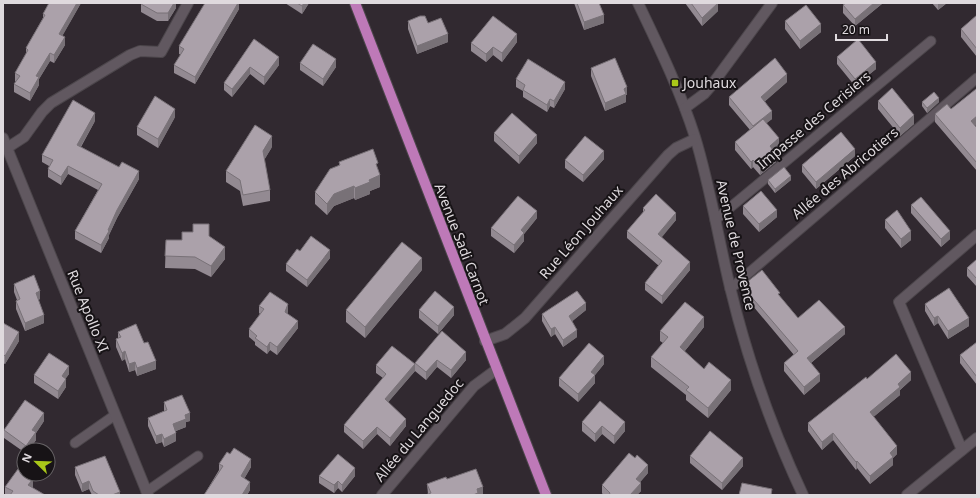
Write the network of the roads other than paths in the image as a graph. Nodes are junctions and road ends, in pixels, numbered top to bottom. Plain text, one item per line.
1 (188, 3) edge
2 (355, 3) edge
3 (638, 3) edge
4 (772, 3) edge
5 (931, 41) dead end
6 (977, 78) edge
7 (685, 108) junction
8 (695, 138) junction
9 (5, 143) edge
10 (715, 220) junction
11 (977, 235) edge
12 (730, 289) junction
13 (485, 341) junction
14 (497, 369) junction
15 (115, 415) junction
16 (977, 438) edge
17 (75, 443) dead end
18 (962, 450) junction
19 (198, 456) dead end
20 (147, 493) edge
21 (382, 495) edge
22 (546, 495) edge
23 (803, 495) edge
24 (907, 495) edge

1 - 9 street
2 - 13 main road, Avenue Sadi Carnot
3 - 7 street, Avenue de Provence
4 - 7 street
5 - 10 lane, Impasse des Cerisiers
6 - 12 lane, Allée des Abricotiers
7 - 8 street, Avenue de Provence
8 - 10 street, Avenue de Provence
8 - 13 street, Rue Léon Jouhaux
9 - 15 street, Rue Apollo XI
10 - 12 street, Avenue de Provence
11 - 18 street
12 - 23 street, Avenue de Provence
13 - 14 main road, Avenue Sadi Carnot
14 - 21 street, Allée du Languedoc
14 - 22 main road, Avenue Sadi Carnot
15 - 17 lane
15 - 20 street, Rue Apollo XI
16 - 18 street
18 - 24 street
19 - 20 lane

